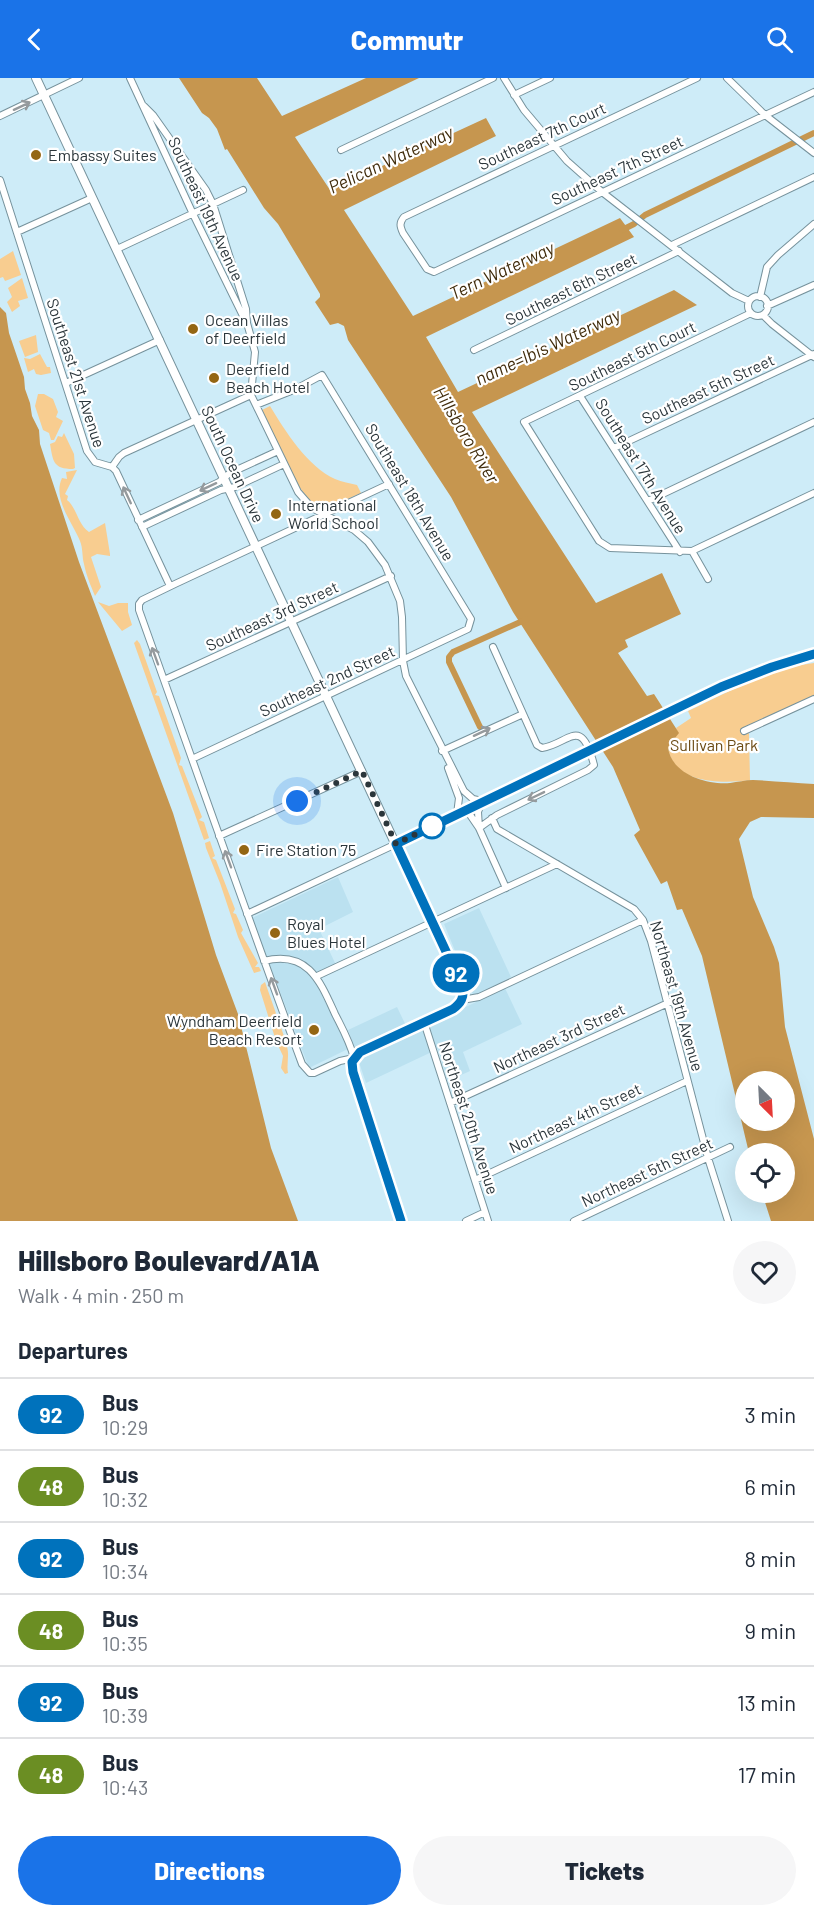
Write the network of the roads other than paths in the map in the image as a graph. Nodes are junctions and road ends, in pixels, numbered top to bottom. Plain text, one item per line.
1 (36, 78) edge
2 (79, 78) edge
3 (130, 78) edge
4 (494, 78) edge
5 (504, 78) edge
6 (550, 78) edge
7 (698, 78) edge
8 (727, 78) edge
9 (814, 92) edge
10 (44, 95) junction
11 (514, 95) junction
12 (144, 106) junction
13 (765, 115) junction
14 (0, 116) edge
15 (553, 146) junction
16 (341, 150) dead end
17 (814, 153) edge
18 (814, 177) edge
19 (0, 180) edge
20 (243, 190) dead end
21 (602, 192) junction
22 (92, 198) junction
23 (213, 204) junction
24 (193, 214) junction
25 (814, 224) edge
26 (17, 232) junction
27 (672, 245) junction
28 (117, 249) junction
29 (679, 251) junction
30 (431, 272) joint
31 (814, 285) edge
32 (760, 297) junction
33 (749, 301) junction
34 (767, 306) junction
35 (751, 313) junction
36 (763, 315) junction
37 (247, 323) junction
38 (160, 340) junction
39 (474, 350) dead end
40 (813, 355) edge
41 (66, 384) junction
42 (251, 395) junction
43 (580, 396) junction
44 (256, 405) junction
45 (197, 419) junction
46 (814, 422) edge
47 (614, 448) junction
48 (278, 450) junction
49 (284, 464) junction
50 (112, 467) junction
51 (225, 477) junction
52 (389, 484) junction
53 (230, 488) junction
54 (814, 493) edge
55 (648, 501) junction
56 (323, 514) junction
57 (138, 519) junction
58 (142, 527) junction
59 (256, 546) junction
60 (692, 551) junction
61 (680, 552) junction
62 (391, 576) junction
63 (708, 579) dead end
64 (170, 586) junction
65 (292, 622) junction
66 (471, 624) joint
67 (494, 647) dead end
68 (813, 655) edge
69 (403, 661) junction
70 (164, 680) junction
71 (327, 696) junction
72 (814, 699) edge
73 (523, 714) junction
74 (744, 731) dead end
75 (442, 751) junction
76 (192, 759) junction
77 (362, 771) junction
78 (482, 801) junction
79 (466, 809) junction
80 (457, 814) junction
81 (492, 818) junction
82 (479, 828) junction
83 (219, 836) junction
84 (396, 844) junction
85 (557, 864) junction
86 (506, 888) junction
87 (248, 914) junction
88 (643, 920) junction
89 (433, 923) junction
90 (264, 961) junction
91 (317, 976) junction
92 (679, 998) dead end
93 (462, 1000) junction
94 (667, 1004) junction
95 (424, 1022) junction
96 (354, 1058) junction
97 (687, 1081) junction
98 (450, 1103) junction
99 (730, 1147) dead end
100 (708, 1158) junction
101 (475, 1180) junction
102 (485, 1212) junction
103 (401, 1221) edge
104 (466, 1221) edge
105 (488, 1221) edge
106 (574, 1221) edge
107 (728, 1221) edge

1 - 10 main road, South Ocean Drive
2 - 10 street
3 - 12 street, Southeast 19th Avenue
4 - 16 street
5 - 11 street
6 - 11 street
7 - 15 street, Southeast 7th Court
8 - 13 street
9 - 13 street, Southeast 7th Street
14 -> 10 street
10 - 22 main road, South Ocean Drive
11 - 15 street
12 - 23 street, Southeast 19th Avenue
12 - 24 street, Southeast 19th Avenue
13 - 17 street
13 - 21 street, Southeast 7th Street
15 - 21 street
15 - 30 street, Southeast 7th Court
18 - 27 street
19 - 26 street, Southeast 21st Avenue
20 - 23 street
21 - 27 street
21 - 30 street, Southeast 7th Street
22 - 26 street
22 - 28 main road, South Ocean Drive
23 - 24 street
23 - 37 street, Southeast 19th Avenue
24 - 28 street
24 - 37 street, Southeast 19th Avenue
25 - 32 street
26 - 41 street, Southeast 21st Avenue
27 - 29 street
28 - 38 main road, South Ocean Drive
29 - 33 street
29 - 39 street, Southeast 6th Street
31 - 34 street
32 - 33 street
32 - 34 street
33 - 35 street
34 - 36 street
35 - 36 street
35 - 43 street, Southeast 5th Court
36 - 40 street
37 - 42 street, Southeast 19th Avenue
38 - 41 street
38 - 45 main road, South Ocean Drive
40 - 47 street, Southeast 5th Street
41 - 50 street, Southeast 21st Avenue
42 - 44 street
42 - 45 street
43 - 47 street, Southeast 17th Avenue
43 - 61 street, Southeast 5th Court
44 - 48 street
44 - 52 street, Southeast 18th Avenue
45 - 50 street
45 - 51 main road, South Ocean Drive
46 - 55 street
47 - 55 street, Southeast 17th Avenue
48 - 49 street
48 - 51 street
49 - 53 street
49 - 56 street
57 -> 50 street, Southeast 21st Avenue
51 - 53 main road, South Ocean Drive
51 -> 57 street
52 - 56 street
52 - 66 street, Southeast 18th Avenue
53 - 58 street
53 - 59 main road, South Ocean Drive
54 - 60 street
55 - 61 street, Southeast 17th Avenue
56 - 59 street
56 - 62 street
57 - 58 street, Southeast 21st Avenue
58 - 64 street, Southeast 21st Avenue
59 - 64 street
59 - 65 main road, South Ocean Drive
60 - 61 street
60 - 63 street, Southeast 17th Avenue
62 - 65 street, Southeast 3rd Street
62 - 69 street
70 -> 64 street
65 - 70 street, Southeast 3rd Street
65 - 71 main road, South Ocean Drive
66 - 69 street, Southeast 2nd Street
67 - 73 street
68 - 78 main road, bridge
69 - 71 street, Southeast 2nd Street
69 - 75 street
70 - 76 street
71 - 76 street, Southeast 2nd Street
71 - 77 main road, South Ocean Drive
72 - 74 street
75 -> 73 street
73 -> 81 street
75 - 78 street
75 - 80 street
76 - 83 street
77 - 83 street
77 - 84 main road, South Ocean Drive
78 - 79 main road
78 - 82 street
79 - 80 main road
79 - 82 street
80 - 84 main road
81 - 82 street
81 - 85 street, Northeast 19th Avenue
82 - 86 street
87 -> 83 street
84 - 87 street
84 - 89 main road, South Ocean Drive
85 - 86 street
85 - 88 street, Northeast 19th Avenue
86 - 89 street
87 - 90 street
88 - 93 street
88 - 94 street, Northeast 19th Avenue
89 - 91 street
89 - 93 main road, South Ocean Drive
90 - 91 street
96 -> 90 street
91 - 96 street
92 - 94 street, Northeast 3rd Street
93 - 95 main road
94 - 97 street, Northeast 19th Avenue
94 - 98 street, Northeast 3rd Street
95 - 96 main road
95 - 98 street, Northeast 20th Avenue
96 - 103 main road
97 - 100 street, Northeast 19th Avenue
97 - 101 street, Northeast 4th Street
98 - 101 street, Northeast 20th Avenue
99 - 100 street, Northeast 5th Street
100 - 106 street, Northeast 5th Street
100 - 107 street, Northeast 19th Avenue
101 - 102 street, Northeast 20th Avenue
102 - 104 street
102 - 105 street, Northeast 20th Avenue

